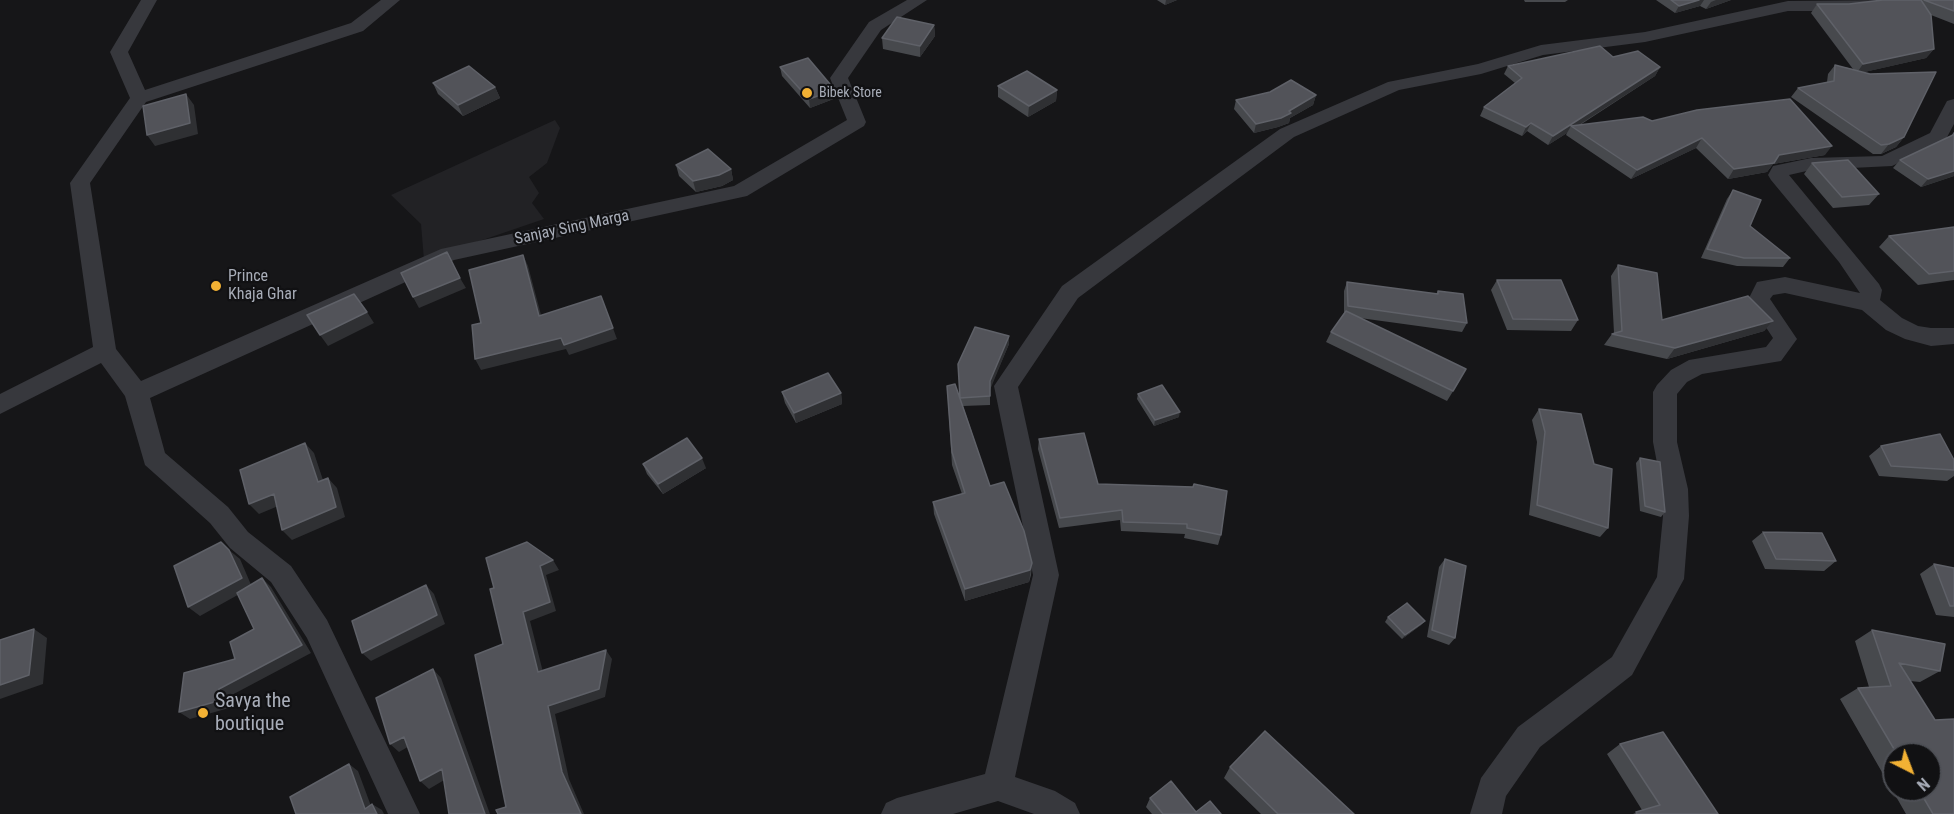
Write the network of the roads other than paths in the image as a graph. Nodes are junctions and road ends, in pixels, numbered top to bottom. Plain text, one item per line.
1 (149, 0) edge
2 (392, 0) edge
3 (919, 0) edge
4 (1894, 0) edge
5 (139, 98) junction
6 (1954, 105) edge
7 (1869, 303) junction
8 (1954, 336) edge
9 (105, 351) junction
10 (136, 394) junction
11 (0, 405) edge
12 (998, 786) junction
13 (404, 814) edge
14 (897, 814) edge
15 (1064, 814) edge
16 (1486, 814) edge

1 - 5 street
2 - 5 street
3 - 10 street, Sanjay Sing Marga
4 - 12 street
5 - 9 street
6 - 7 street
7 - 8 street
7 - 16 street
9 - 10 street
9 - 11 street
10 - 13 street
12 - 14 street
12 - 15 street

